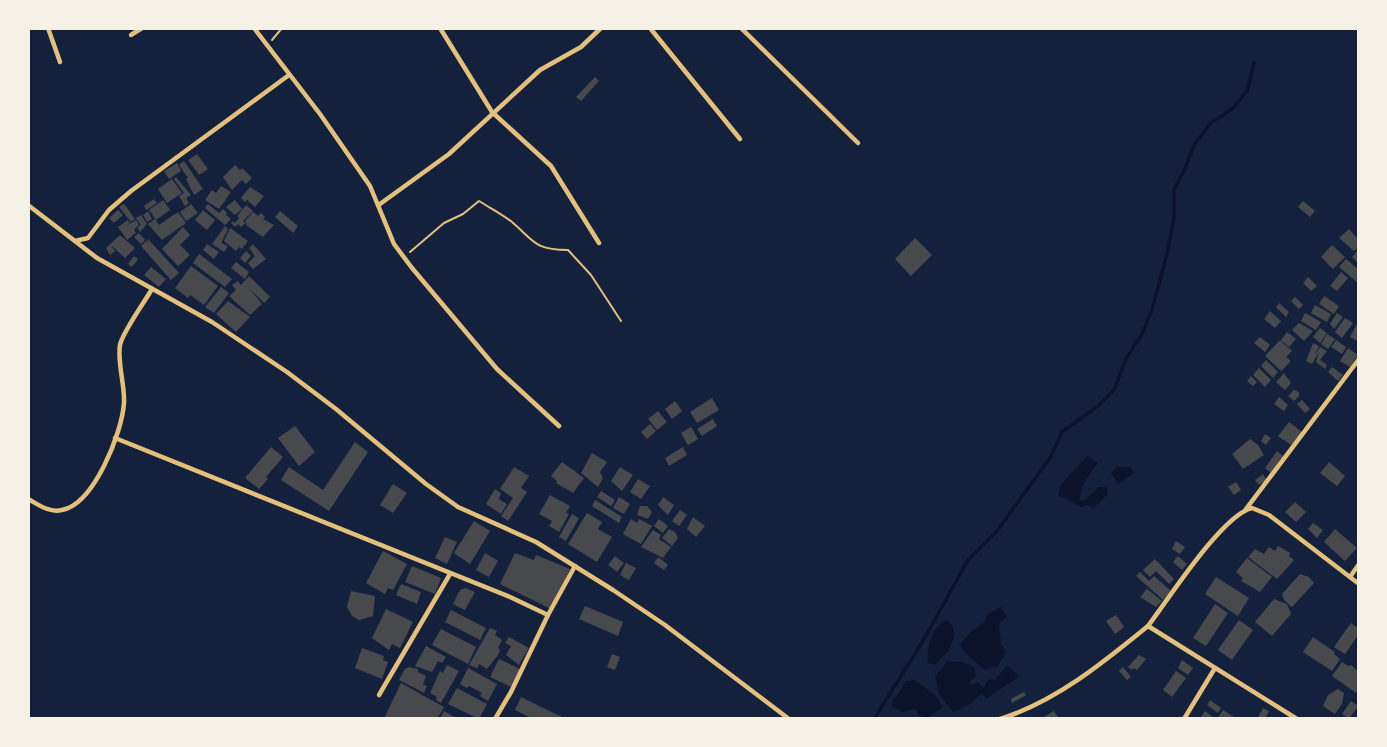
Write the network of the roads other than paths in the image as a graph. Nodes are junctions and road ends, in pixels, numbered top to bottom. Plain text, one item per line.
1 (48, 28) edge
2 (142, 28) edge
3 (254, 28) edge
4 (440, 28) edge
5 (601, 28) edge
6 (650, 28) edge
7 (741, 28) edge
8 (131, 35) dead end
9 (60, 62) dead end
10 (289, 75) junction
11 (492, 112) junction
12 (740, 139) dead end
13 (858, 143) dead end
14 (380, 204) junction
15 (28, 205) edge
16 (74, 241) junction
17 (599, 243) dead end
18 (152, 289) junction
19 (1359, 359) edge
20 (559, 426) dead end
21 (115, 438) junction
22 (28, 499) edge
23 (1246, 510) junction
24 (1359, 564) edge
25 (575, 566) junction
26 (450, 574) junction
27 (1350, 577) junction
28 (1359, 584) edge
29 (548, 615) junction
30 (1149, 626) junction
31 (1215, 668) junction
32 (379, 695) dead end
33 (495, 719) edge
34 (789, 719) edge
35 (1000, 719) edge
36 (1184, 719) edge
37 (1297, 719) edge

1 - 9 street
2 - 8 street
3 - 10 street
4 - 11 street
5 - 11 street
6 - 12 street
7 - 13 street
10 - 14 street
10 - 16 street
11 - 14 street
11 - 17 street
14 - 20 street
15 - 16 street
16 - 18 street
18 - 21 street
18 - 25 street
19 - 23 street
21 - 22 street
21 - 26 street
23 - 27 street
23 - 30 street
24 - 27 street
25 - 29 street
25 - 34 street
26 - 29 street
26 - 32 street
27 - 28 street
29 - 33 street
30 - 31 street
30 - 35 street
31 - 36 street
31 - 37 street

